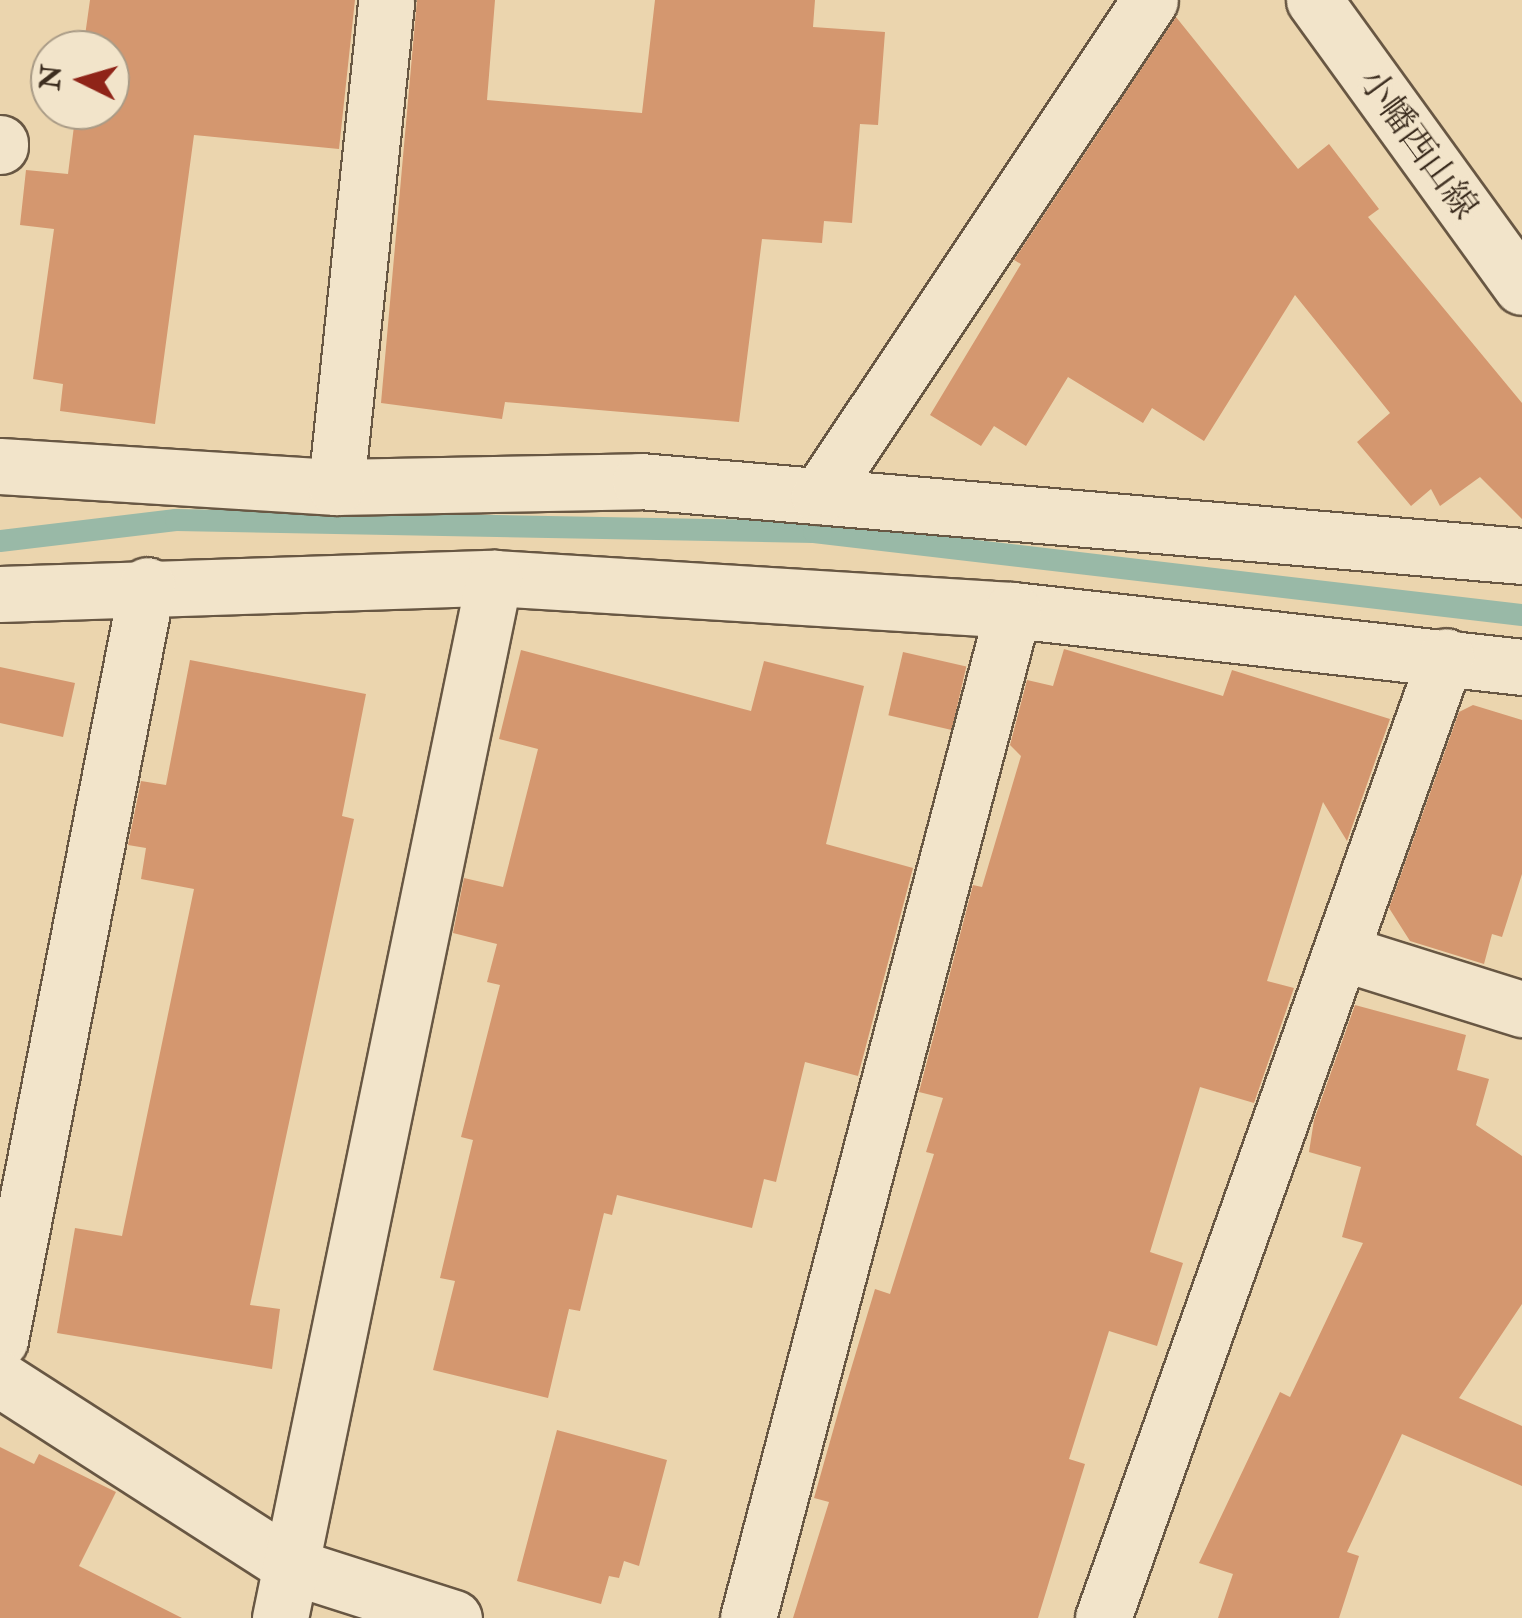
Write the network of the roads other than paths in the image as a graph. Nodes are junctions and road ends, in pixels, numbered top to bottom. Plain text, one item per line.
1 (386, 0) edge
2 (1150, 0) edge
3 (1314, 0) edge
4 (1522, 287) edge
5 (0, 466) edge
6 (336, 488) junction
7 (819, 496) junction
8 (1522, 556) edge
9 (494, 578) junction
10 (146, 584) junction
11 (0, 594) edge
12 (1013, 610) junction
13 (1446, 656) junction
14 (1522, 667) edge
15 (1343, 953) junction
16 (1522, 1009) edge
17 (0, 1340) edge
18 (0, 1379) edge
19 (285, 1592) edge
20 (454, 1618) edge
21 (748, 1618) edge
22 (1104, 1618) edge

1 - 6 street
2 - 7 street
3 - 4 street, 小幡西山線
5 - 6 street
6 - 7 street
7 - 8 street
9 - 10 street
9 - 12 street
9 - 19 street
10 - 11 street
10 - 17 street
12 - 13 street
12 - 21 street
13 - 14 street
13 - 15 street
15 - 16 street
15 - 22 street
18 - 19 street
19 - 20 street

